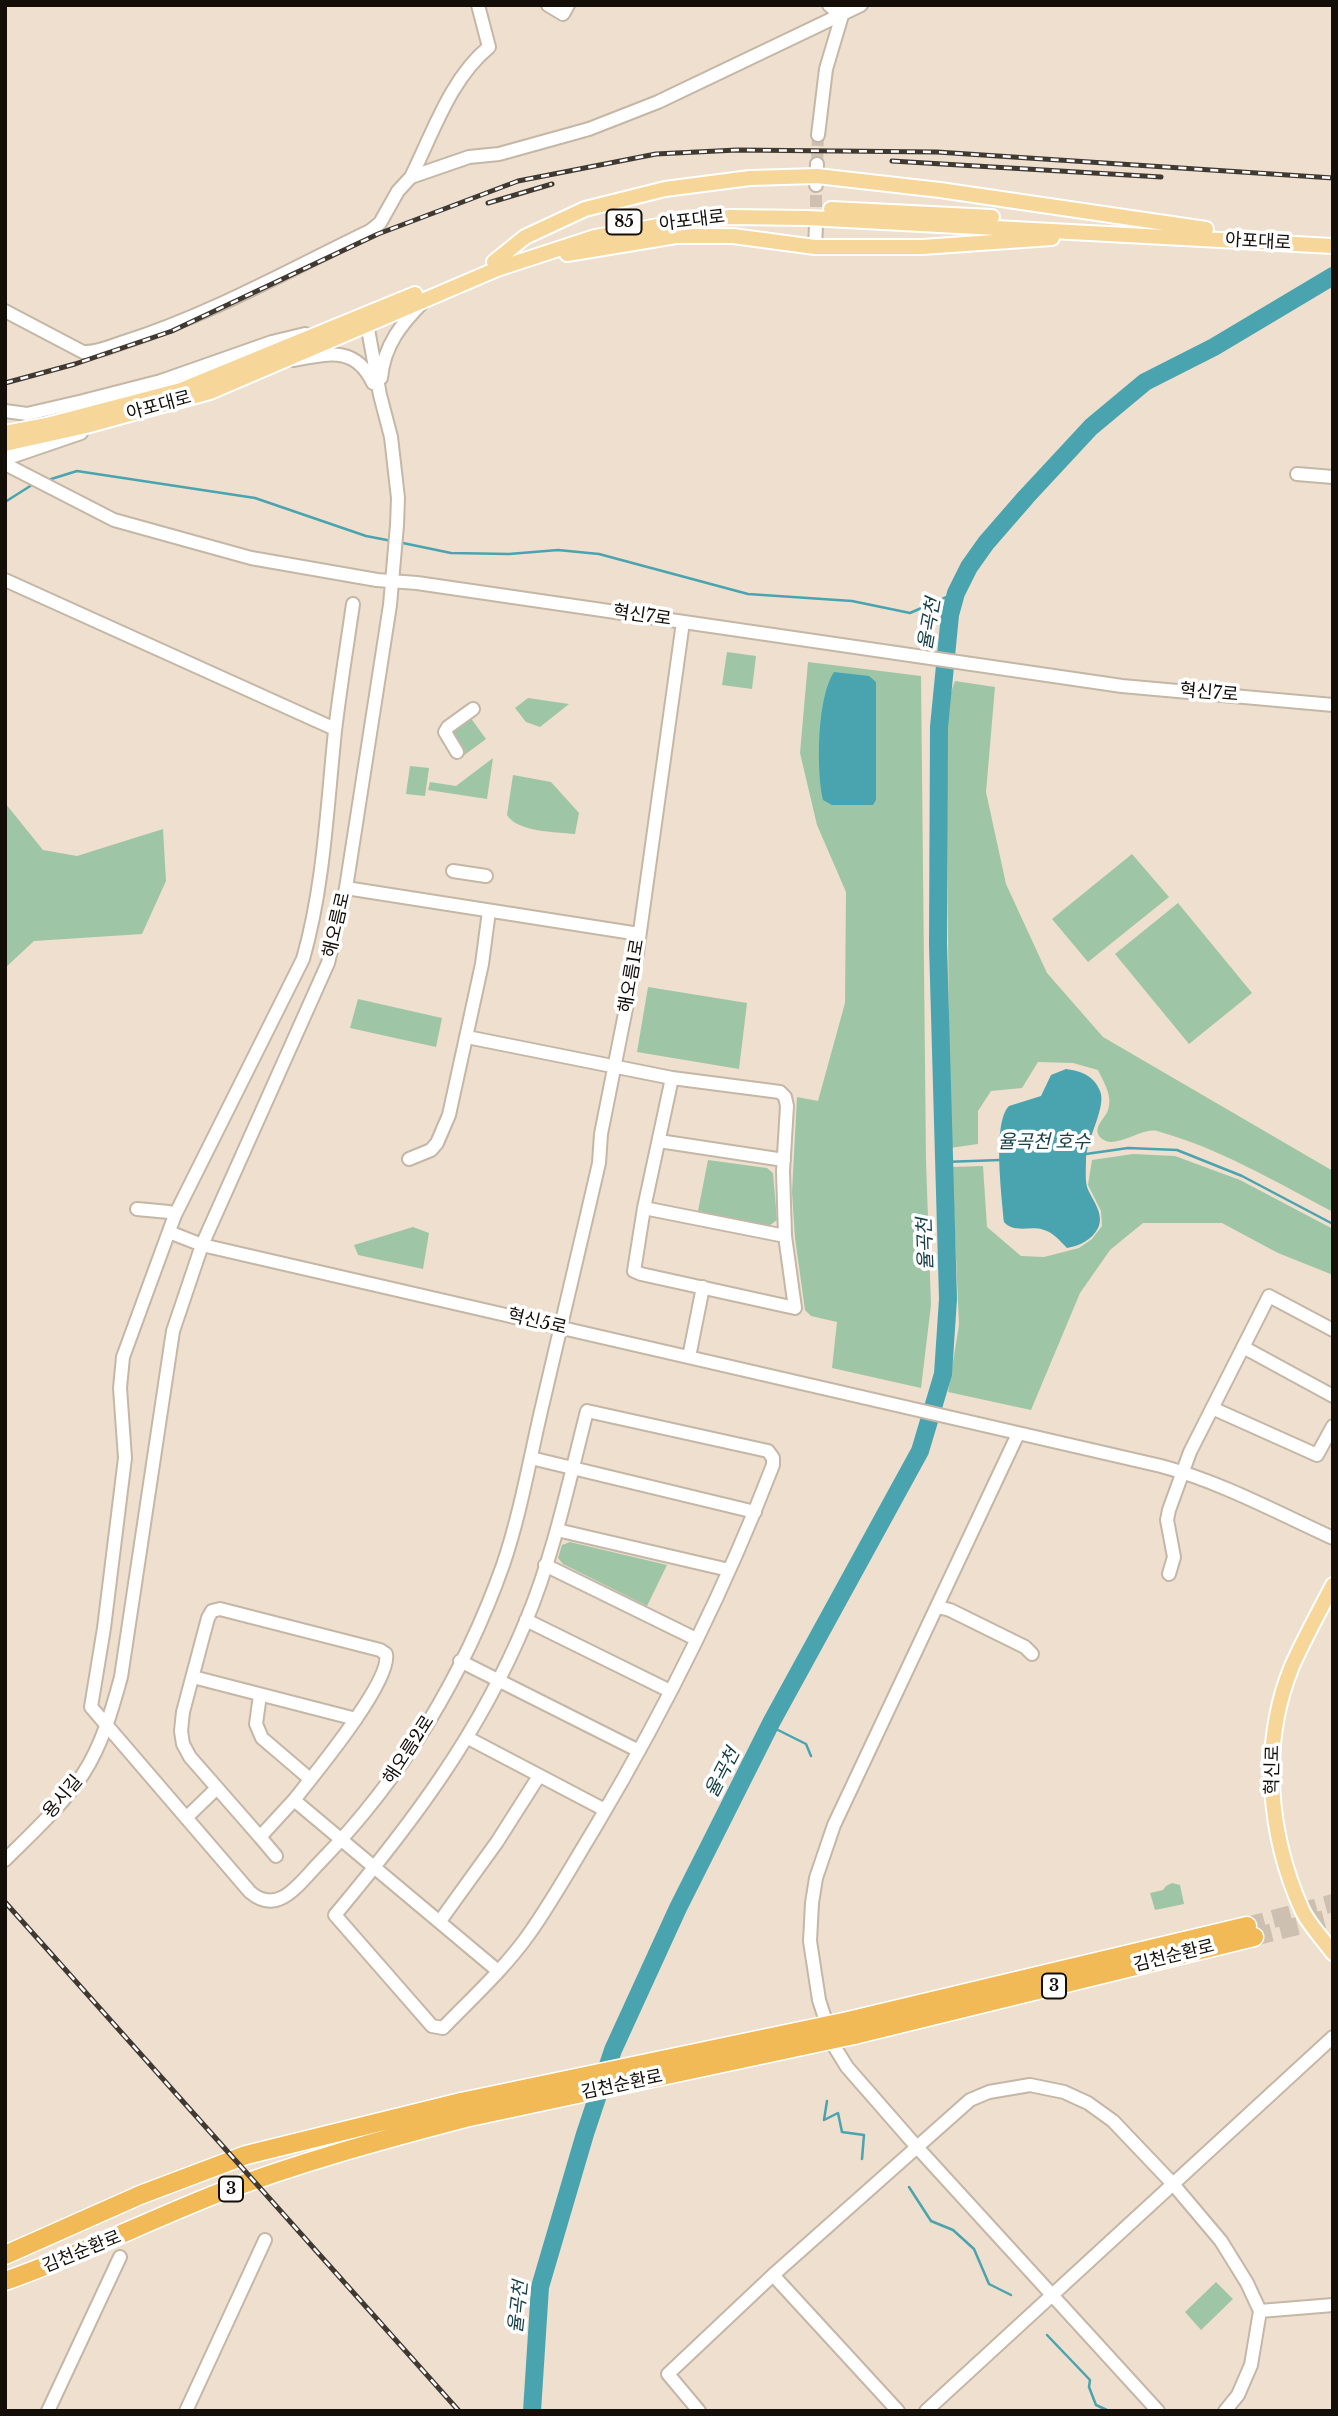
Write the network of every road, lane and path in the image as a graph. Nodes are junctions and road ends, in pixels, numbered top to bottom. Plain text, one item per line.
1 (478, 5) edge
2 (548, 5) edge
3 (568, 5) edge
4 (829, 5) edge
5 (861, 5) edge
6 (844, 10) edge
7 (818, 135) tunnel mouth
8 (411, 177) junction
9 (816, 225) tunnel mouth
10 (1206, 229) junction
11 (1147, 235) junction
12 (1333, 237) edge
13 (1276, 238) junction
14 (1333, 246) edge
15 (815, 247) junction
16 (495, 266) junction
17 (429, 298) junction
18 (5, 311) edge
19 (366, 319) junction
20 (332, 327) junction
21 (283, 362) junction
22 (380, 395) junction
23 (166, 405) junction
24 (5, 411) edge
25 (5, 433) edge
26 (5, 444) edge
27 (5, 458) edge
28 (5, 464) edge
29 (1297, 474) dead end
30 (1333, 477) edge
31 (5, 580) edge
32 (393, 582) junction
33 (353, 604) dead end
34 (683, 622) junction
35 (1333, 705) edge
36 (473, 709) dead end
37 (335, 729) junction
38 (457, 752) dead end
39 (453, 871) dead end
40 (486, 876) dead end
41 (346, 888) junction
42 (489, 911) junction
43 (639, 934) junction
44 (467, 1037) junction
45 (615, 1067) junction
46 (672, 1078) junction
47 (659, 1141) junction
48 (409, 1159) dead end
49 (783, 1160) junction
50 (645, 1208) junction
51 (137, 1209) dead end
52 (169, 1212) dead end
53 (169, 1232) junction
54 (785, 1236) junction
55 (202, 1245) junction
56 (703, 1287) junction
57 (561, 1327) junction
58 (1333, 1330) edge
59 (1243, 1347) junction
60 (689, 1357) junction
61 (1333, 1396) edge
62 (1212, 1408) junction
63 (1333, 1426) edge
64 (1018, 1434) junction
65 (531, 1458) junction
66 (572, 1468) junction
67 (1182, 1472) junction
68 (755, 1512) junction
69 (557, 1530) junction
70 (1333, 1538) edge
71 (545, 1565) junction
72 (729, 1570) junction
73 (1169, 1574) dead end
74 (1333, 1585) edge
75 (938, 1607) junction
76 (526, 1620) junction
77 (696, 1639) junction
78 (1032, 1654) dead end
79 (460, 1661) junction
80 (193, 1677) junction
81 (498, 1681) junction
82 (670, 1691) junction
83 (260, 1695) junction
84 (356, 1719) junction
85 (107, 1725) junction
86 (468, 1738) junction
87 (639, 1751) junction
88 (538, 1776) junction
89 (310, 1779) junction
90 (218, 1788) junction
91 (294, 1800) junction
92 (605, 1810) junction
93 (186, 1818) junction
94 (260, 1837) junction
95 (342, 1840) junction
96 (276, 1856) dead end
97 (5, 1860) edge
98 (375, 1868) junction
99 (440, 1921) junction
100 (1250, 1931) tunnel mouth
101 (1333, 1953) edge
102 (498, 1970) junction
103 (1333, 2038) edge
104 (463, 2110) junction
105 (916, 2146) junction
106 (1173, 2184) junction
107 (265, 2240) dead end
108 (5, 2255) edge
109 (120, 2256) dead end
110 (773, 2275) junction
111 (5, 2281) edge
112 (1052, 2294) junction
113 (1333, 2305) edge
114 (1260, 2311) junction
115 (48, 2411) edge
116 (186, 2411) edge
117 (699, 2411) edge
118 (898, 2411) edge
119 (926, 2411) edge
120 (1158, 2411) edge
121 (1225, 2411) edge

1 - 8 street
2 - 3 street
4 - 6 street
5 - 6 street
6 - 7 street
6 - 8 street
8 - 18 street
9 - 15 street
10 - 13 main road, 아포대로 / 85
10 - 16 main road, 아포대로 / 85
10 - 16 main road
11 - 13 main road, 아포대로 / 85
11 - 15 main road
11 - 16 main road, 아포대로 / 85
12 - 13 main road, 아포대로 / 85
13 - 14 main road, 아포대로 / 85
15 - 16 main road
16 - 17 main road, 아포대로 / 85
16 - 19 main road, 아포대로 / 85
17 - 19 main road, 아포대로 / 85
17 - 22 street
19 - 20 main road, 아포대로 / 85
19 - 21 main road, 아포대로 / 85
19 - 22 street
20 - 24 street
20 - 25 main road, 아포대로 / 85
21 - 22 street
21 - 23 main road, 아포대로 / 85
22 - 32 street, 해오름로
23 - 26 main road, 아포대로 / 85
23 - 27 street
28 - 32 street, 혁신7로
29 - 30 street
31 - 37 street
32 - 34 street, 혁신7로
32 - 41 street, 해오름로
33 - 37 street, 해오름2로
34 - 35 street, 혁신7로
34 - 43 street, 해오름1로
36 - 38 street
37 - 53 street, 해오름2로
39 - 40 street
41 - 42 street
41 - 55 street, 해오름로
42 - 43 street
42 - 44 street
43 - 45 street, 해오름1로
44 - 45 street
44 - 48 street
45 - 46 street
45 - 57 street, 해오름1로
46 - 47 street
46 - 49 street
47 - 49 street
47 - 50 street
49 - 54 street
50 - 54 street
50 - 56 street
51 - 52 street
53 - 55 street, 혁신5로
53 - 85 street, 해오름2로
54 - 56 street
55 - 57 street, 혁신5로
55 - 85 street, 해오름로
56 - 60 street
57 - 60 street, 혁신5로
57 - 65 street, 해오름2로
58 - 59 street
59 - 61 street
59 - 62 street
60 - 64 street, 혁신5로
62 - 63 street
62 - 67 street
64 - 67 street, 혁신5로
64 - 75 street
65 - 66 street
65 - 79 street, 해오름2로
66 - 68 street
66 - 68 street
66 - 69 street
67 - 70 street, 혁신5로
67 - 73 street
68 - 72 street
69 - 71 street
69 - 72 street
71 - 76 street
71 - 77 street
72 - 77 street
74 - 101 main road, 혁신로
75 - 78 street
75 - 105 street
76 - 81 street
76 - 82 street
77 - 82 street
79 - 81 street
79 - 95 street, 해오름2로
80 - 83 street
80 - 84 street
80 - 90 street
81 - 86 street
81 - 87 street
82 - 87 street
83 - 84 street
83 - 89 street
84 - 89 street
85 - 93 street, 해오름2로
85 - 97 street, 용시길
86 - 88 street
86 - 98 street
87 - 92 street
88 - 92 street
88 - 99 street
89 - 91 street
90 - 93 street
90 - 94 street
91 - 94 street
91 - 95 street
92 - 102 street
93 - 95 street, 해오름2로
94 - 96 street
95 - 98 street
98 - 99 street
98 - 102 street
99 - 102 street
100 - 104 highway, 김천순환로 / 3, bridge
103 - 106 street
104 - 108 highway, 김천순환로 / 3
104 - 111 highway, 김천순환로 / 3
105 - 106 street
105 - 110 street
105 - 112 street
106 - 112 street
106 - 114 street
107 - 116 street
109 - 115 street
110 - 117 street
110 - 118 street
112 - 119 street
112 - 120 street
113 - 114 street
114 - 121 street

